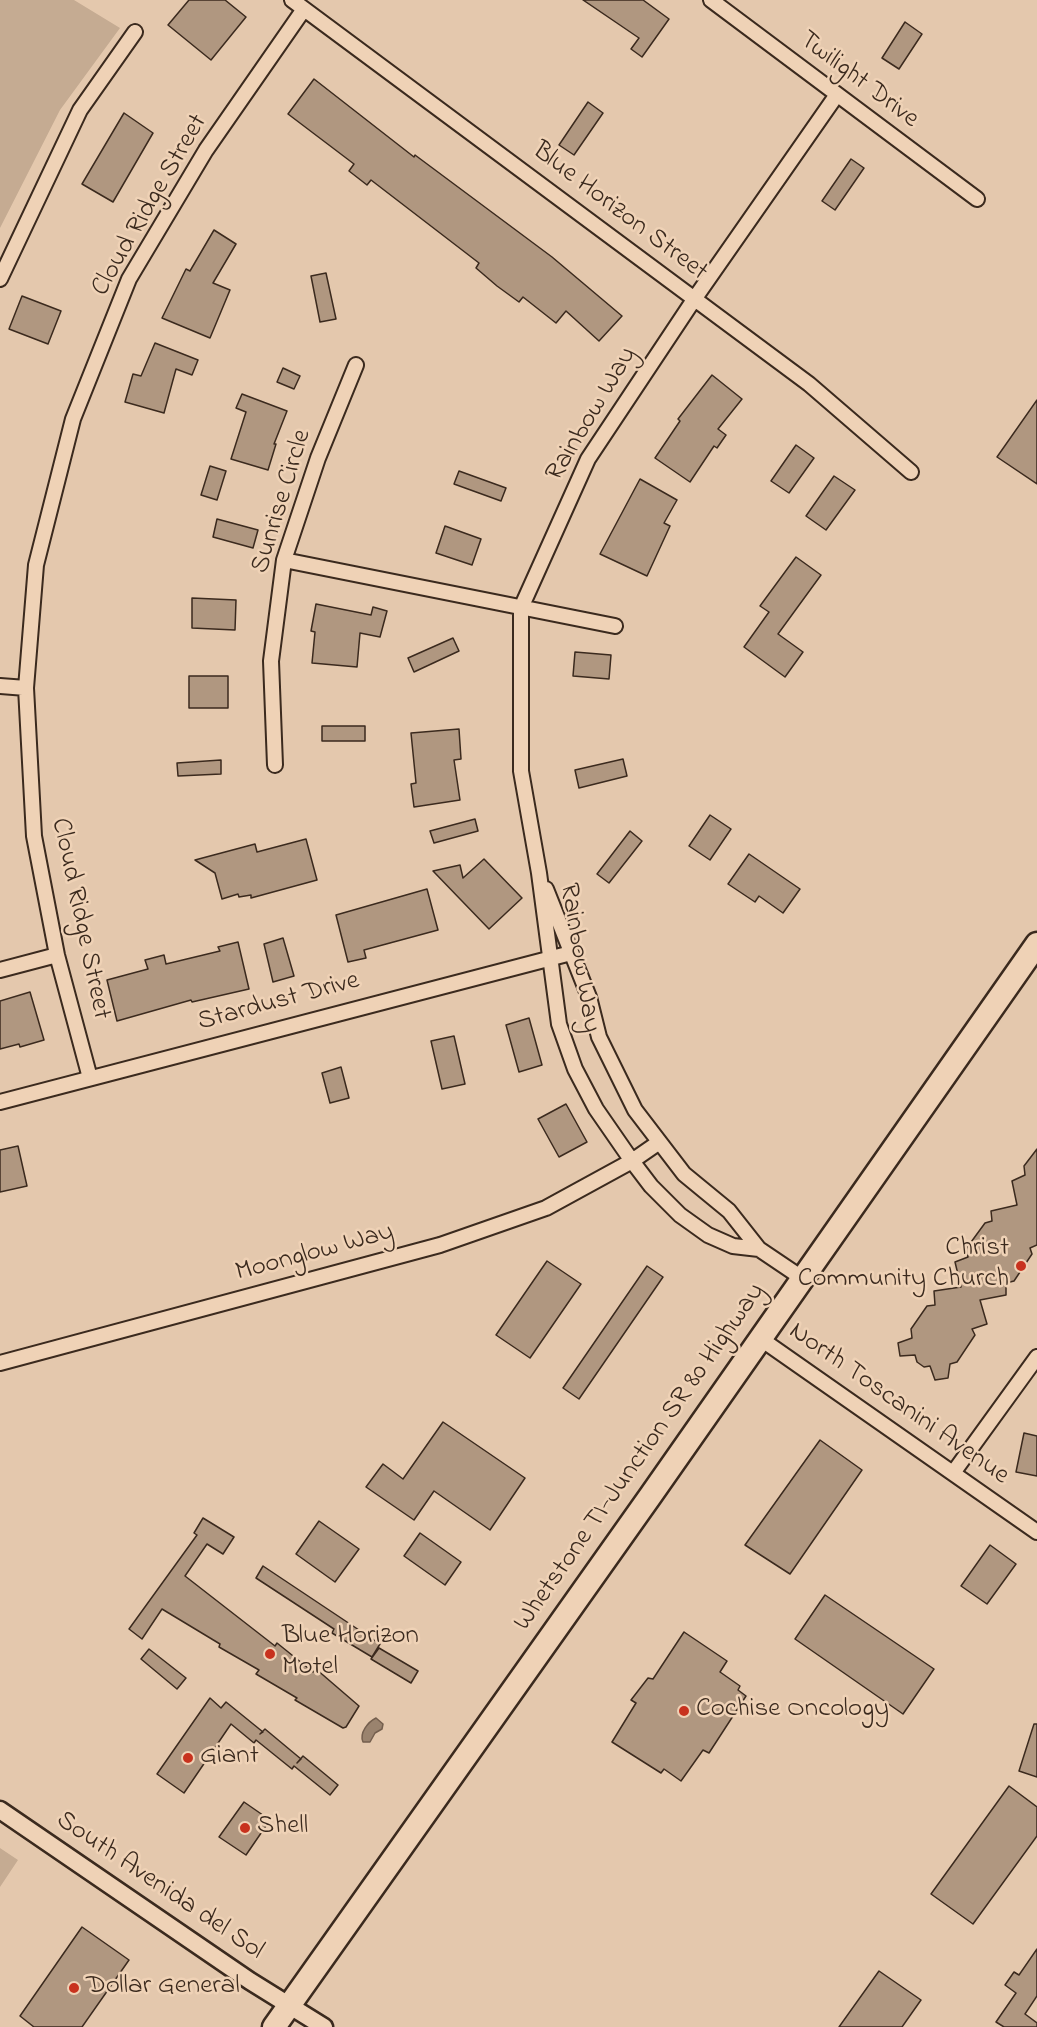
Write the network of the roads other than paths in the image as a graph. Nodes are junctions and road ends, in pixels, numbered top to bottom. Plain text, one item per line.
1 (292, 0) edge
2 (711, 0) edge
3 (304, 9) junction
4 (135, 32) dead end
5 (836, 96) junction
6 (977, 199) dead end
7 (0, 279) edge
8 (694, 298) junction
9 (356, 365) dead end
10 (911, 472) dead end
11 (284, 560) junction
12 (521, 608) junction
13 (615, 626) dead end
14 (0, 686) edge
15 (26, 688) junction
16 (275, 765) dead end
17 (539, 873) junction
18 (1037, 944) edge
19 (571, 953) junction
20 (57, 955) junction
21 (549, 958) junction
22 (0, 970) edge
23 (90, 1078) junction
24 (0, 1102) edge
25 (658, 1143) junction
26 (632, 1161) junction
27 (759, 1249) junction
28 (802, 1278) junction
29 (761, 1339) junction
30 (1037, 1357) edge
31 (0, 1363) edge
32 (1032, 1374) edge
33 (953, 1473) junction
34 (1037, 1532) edge
35 (0, 1810) edge
36 (291, 2004) junction
37 (274, 2027) edge
38 (324, 2027) edge

1 - 3 street, Blue Horizon Street
2 - 5 street, Twilight Drive
3 - 8 street, Blue Horizon Street
3 - 15 street, Cloud Ridge Street
4 - 7 street
5 - 6 street, Twilight Drive
5 - 8 street, Rainbow Way
8 - 10 street, Blue Horizon Street
8 - 12 street, Rainbow Way
9 - 11 street, Sunrise Circle
11 - 12 street
11 - 16 street, Sunrise Circle
12 - 13 street
12 - 17 street, Rainbow Way
14 - 15 street
15 - 20 street, Cloud Ridge Street
17 - 19 street, Rainbow Way
17 - 21 street, Rainbow Way
18 - 28 highway, Whetstone TI-Junction SR 80 Highway
19 - 21 street, Stardust Drive
19 - 25 street, Rainbow Way
20 - 22 street
20 - 23 street, Cloud Ridge Street
21 - 23 street, Stardust Drive
21 - 26 street, Rainbow Way
23 - 24 street, Stardust Drive
25 - 26 street, Moonglow Way
25 - 27 street, Rainbow Way
26 - 27 street, Rainbow Way
26 - 31 street, Moonglow Way
27 - 28 street, Rainbow Way
28 - 29 highway, Whetstone TI-Junction SR 80 Highway
29 - 33 street, North Toscanini Avenue
29 - 36 highway, Whetstone TI-Junction SR 80 Highway
30 - 32 street
32 - 33 street
33 - 34 street, North Toscanini Avenue
35 - 36 street, South Avenida del Sol
36 - 37 highway, Whetstone TI-Junction SR 80 Highway
36 - 38 street, South Avenida del Sol

